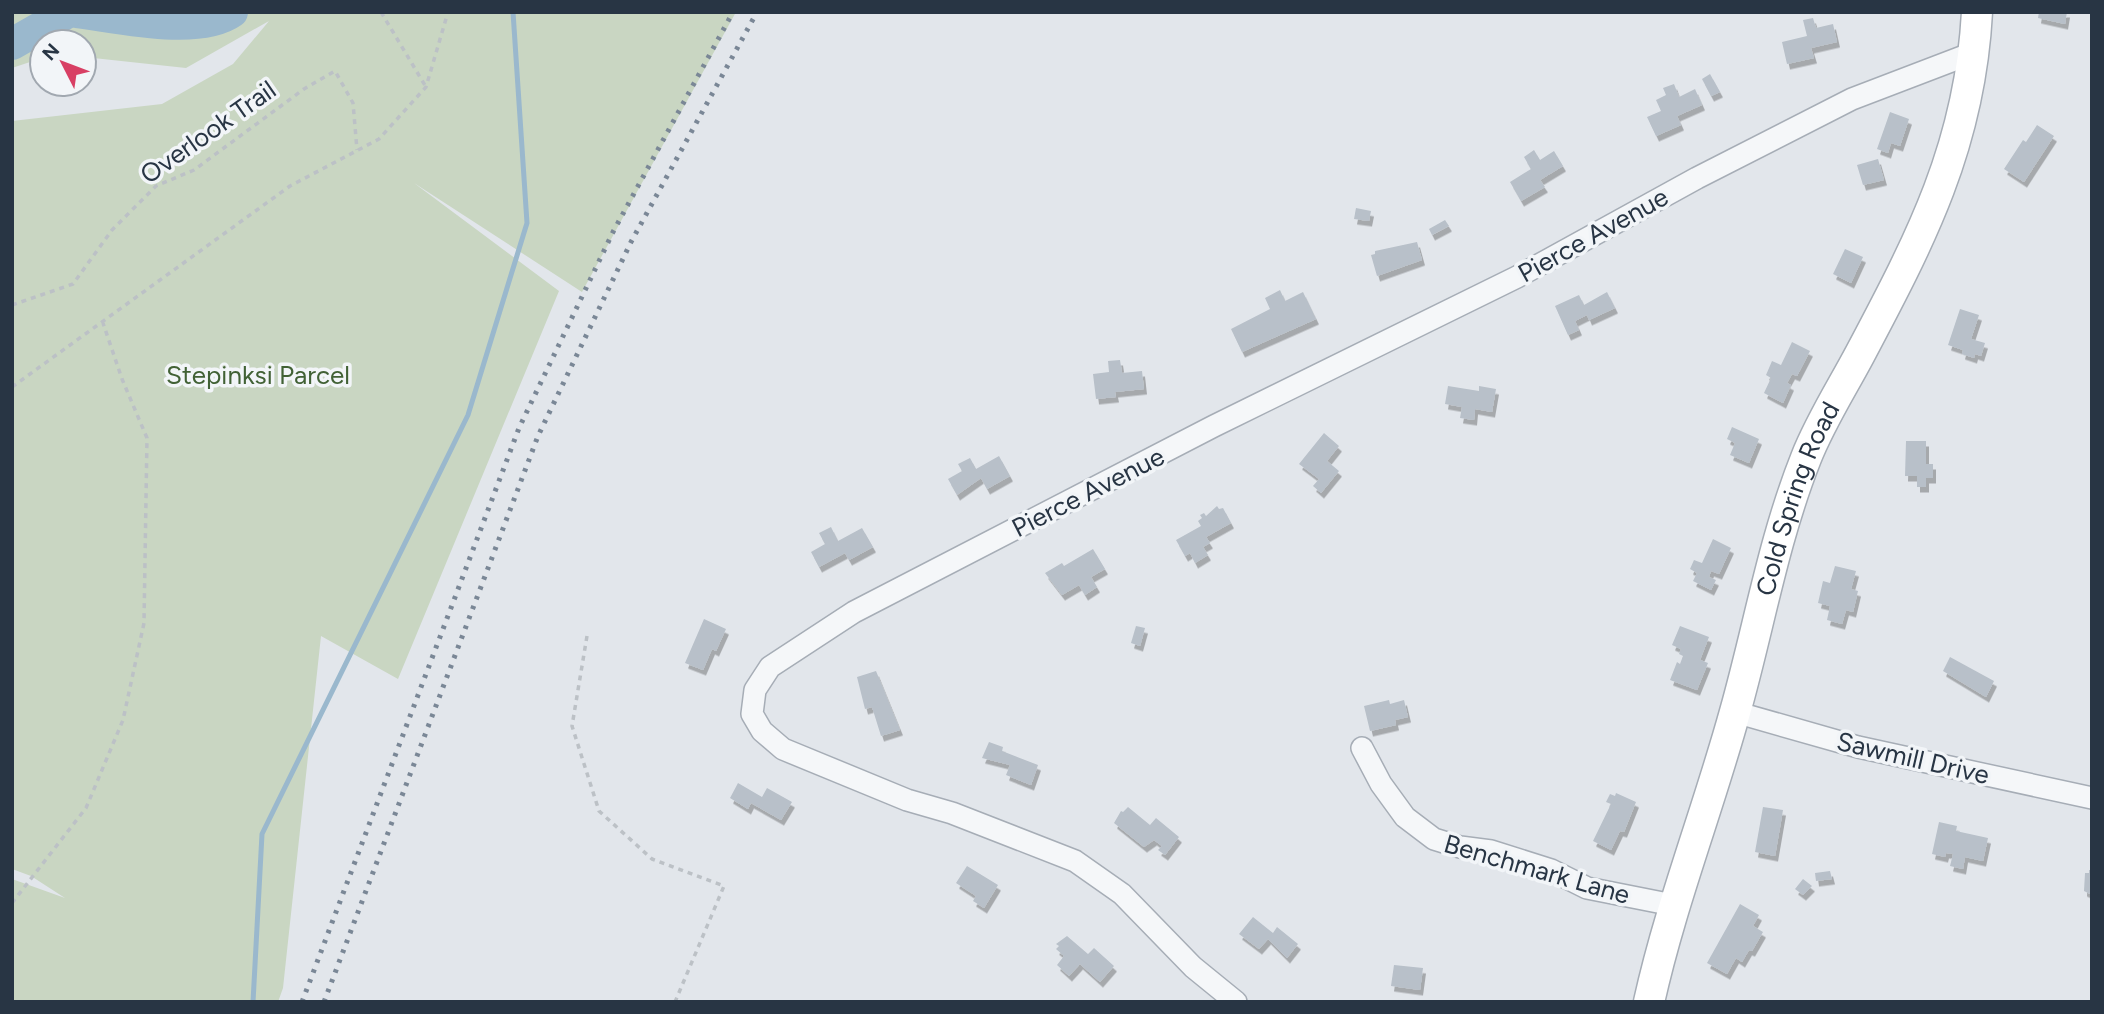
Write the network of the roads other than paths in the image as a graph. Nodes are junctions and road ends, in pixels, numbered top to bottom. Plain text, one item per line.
1 (1977, 12) edge
2 (1975, 52) junction
3 (1735, 712) junction
4 (1362, 748) dead end
5 (2092, 798) edge
6 (1673, 905) junction
7 (1236, 1002) edge
8 (1649, 1002) edge

1 - 2 street, Cold Spring Road
2 - 3 street, Cold Spring Road
2 - 7 street, Pierce Avenue
3 - 5 street, Sawmill Drive
3 - 6 street, Cold Spring Road
4 - 6 street, Benchmark Lane
6 - 8 street, Cold Spring Road

